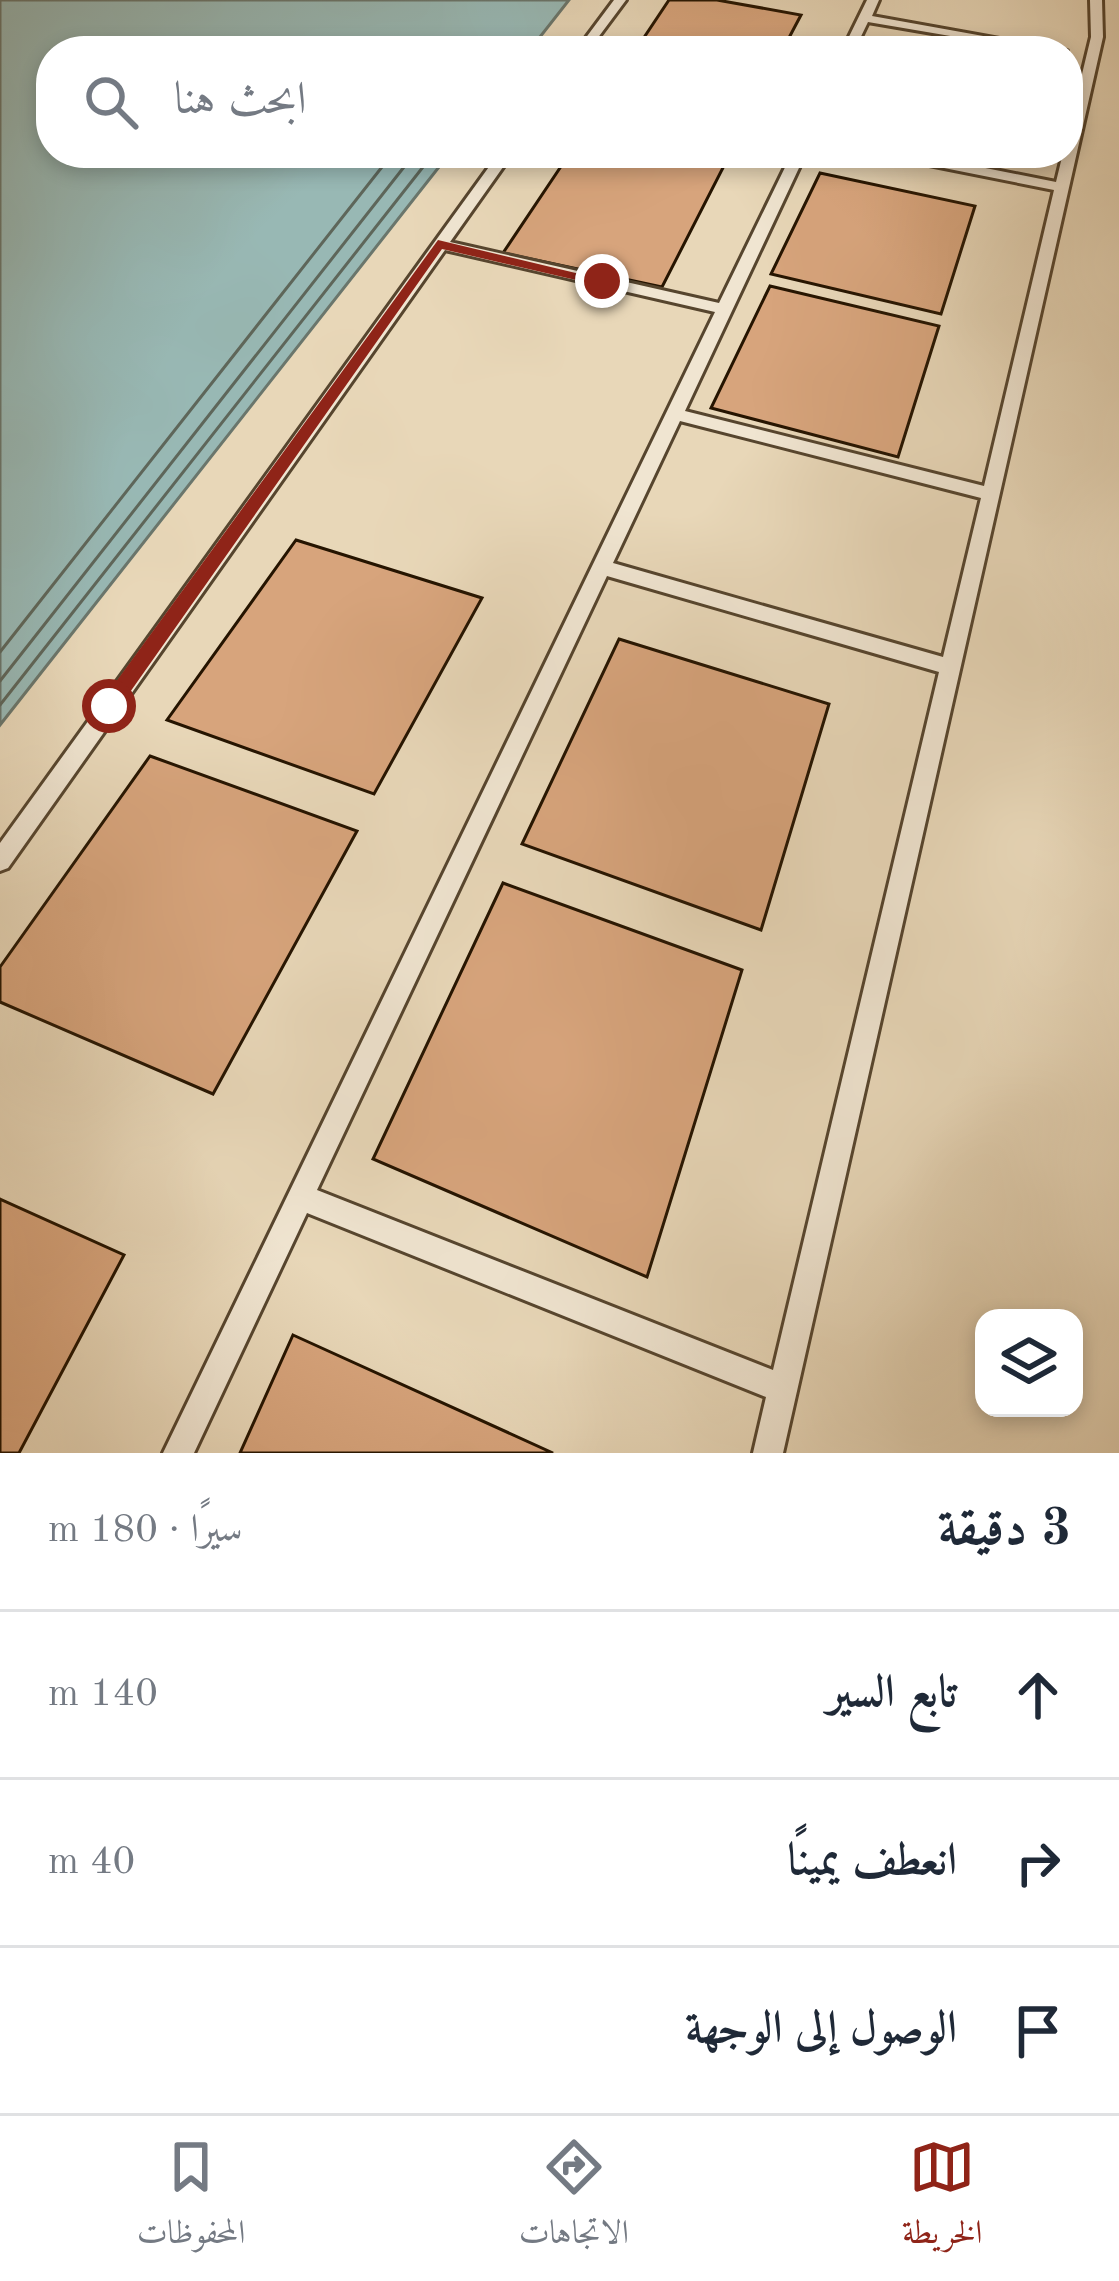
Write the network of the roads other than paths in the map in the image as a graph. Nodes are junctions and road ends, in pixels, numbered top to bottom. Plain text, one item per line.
1 (620, 0) edge
2 (873, 0) edge
3 (1096, 0) edge
4 (864, 18) junction
5 (593, 36) edge
6 (855, 36) edge
7 (970, 36) edge
8 (1083, 55) edge
9 (1092, 56) junction
10 (1083, 95) edge
11 (495, 168) edge
12 (793, 168) edge
13 (966, 168) edge
14 (1066, 168) edge
15 (1062, 187) junction
16 (438, 244) junction
17 (724, 309) junction
18 (674, 414) junction
19 (991, 494) junction
20 (601, 567) junction
21 (951, 668) junction
22 (0, 861) edge
23 (301, 1197) junction
24 (784, 1389) junction
25 (178, 1453) edge
26 (768, 1453) edge

1 - 5 lane
2 - 4 lane
3 - 9 lane
4 - 6 lane
4 - 7 lane
8 - 9 lane
9 - 10 lane
11 - 16 lane
12 - 17 lane
13 - 15 lane
14 - 15 lane
15 - 19 lane
16 - 17 lane
16 - 22 lane
17 - 18 lane
18 - 19 lane
18 - 20 lane
19 - 21 lane
20 - 21 lane
20 - 23 lane
21 - 24 lane
23 - 24 lane
23 - 25 lane
24 - 26 lane

